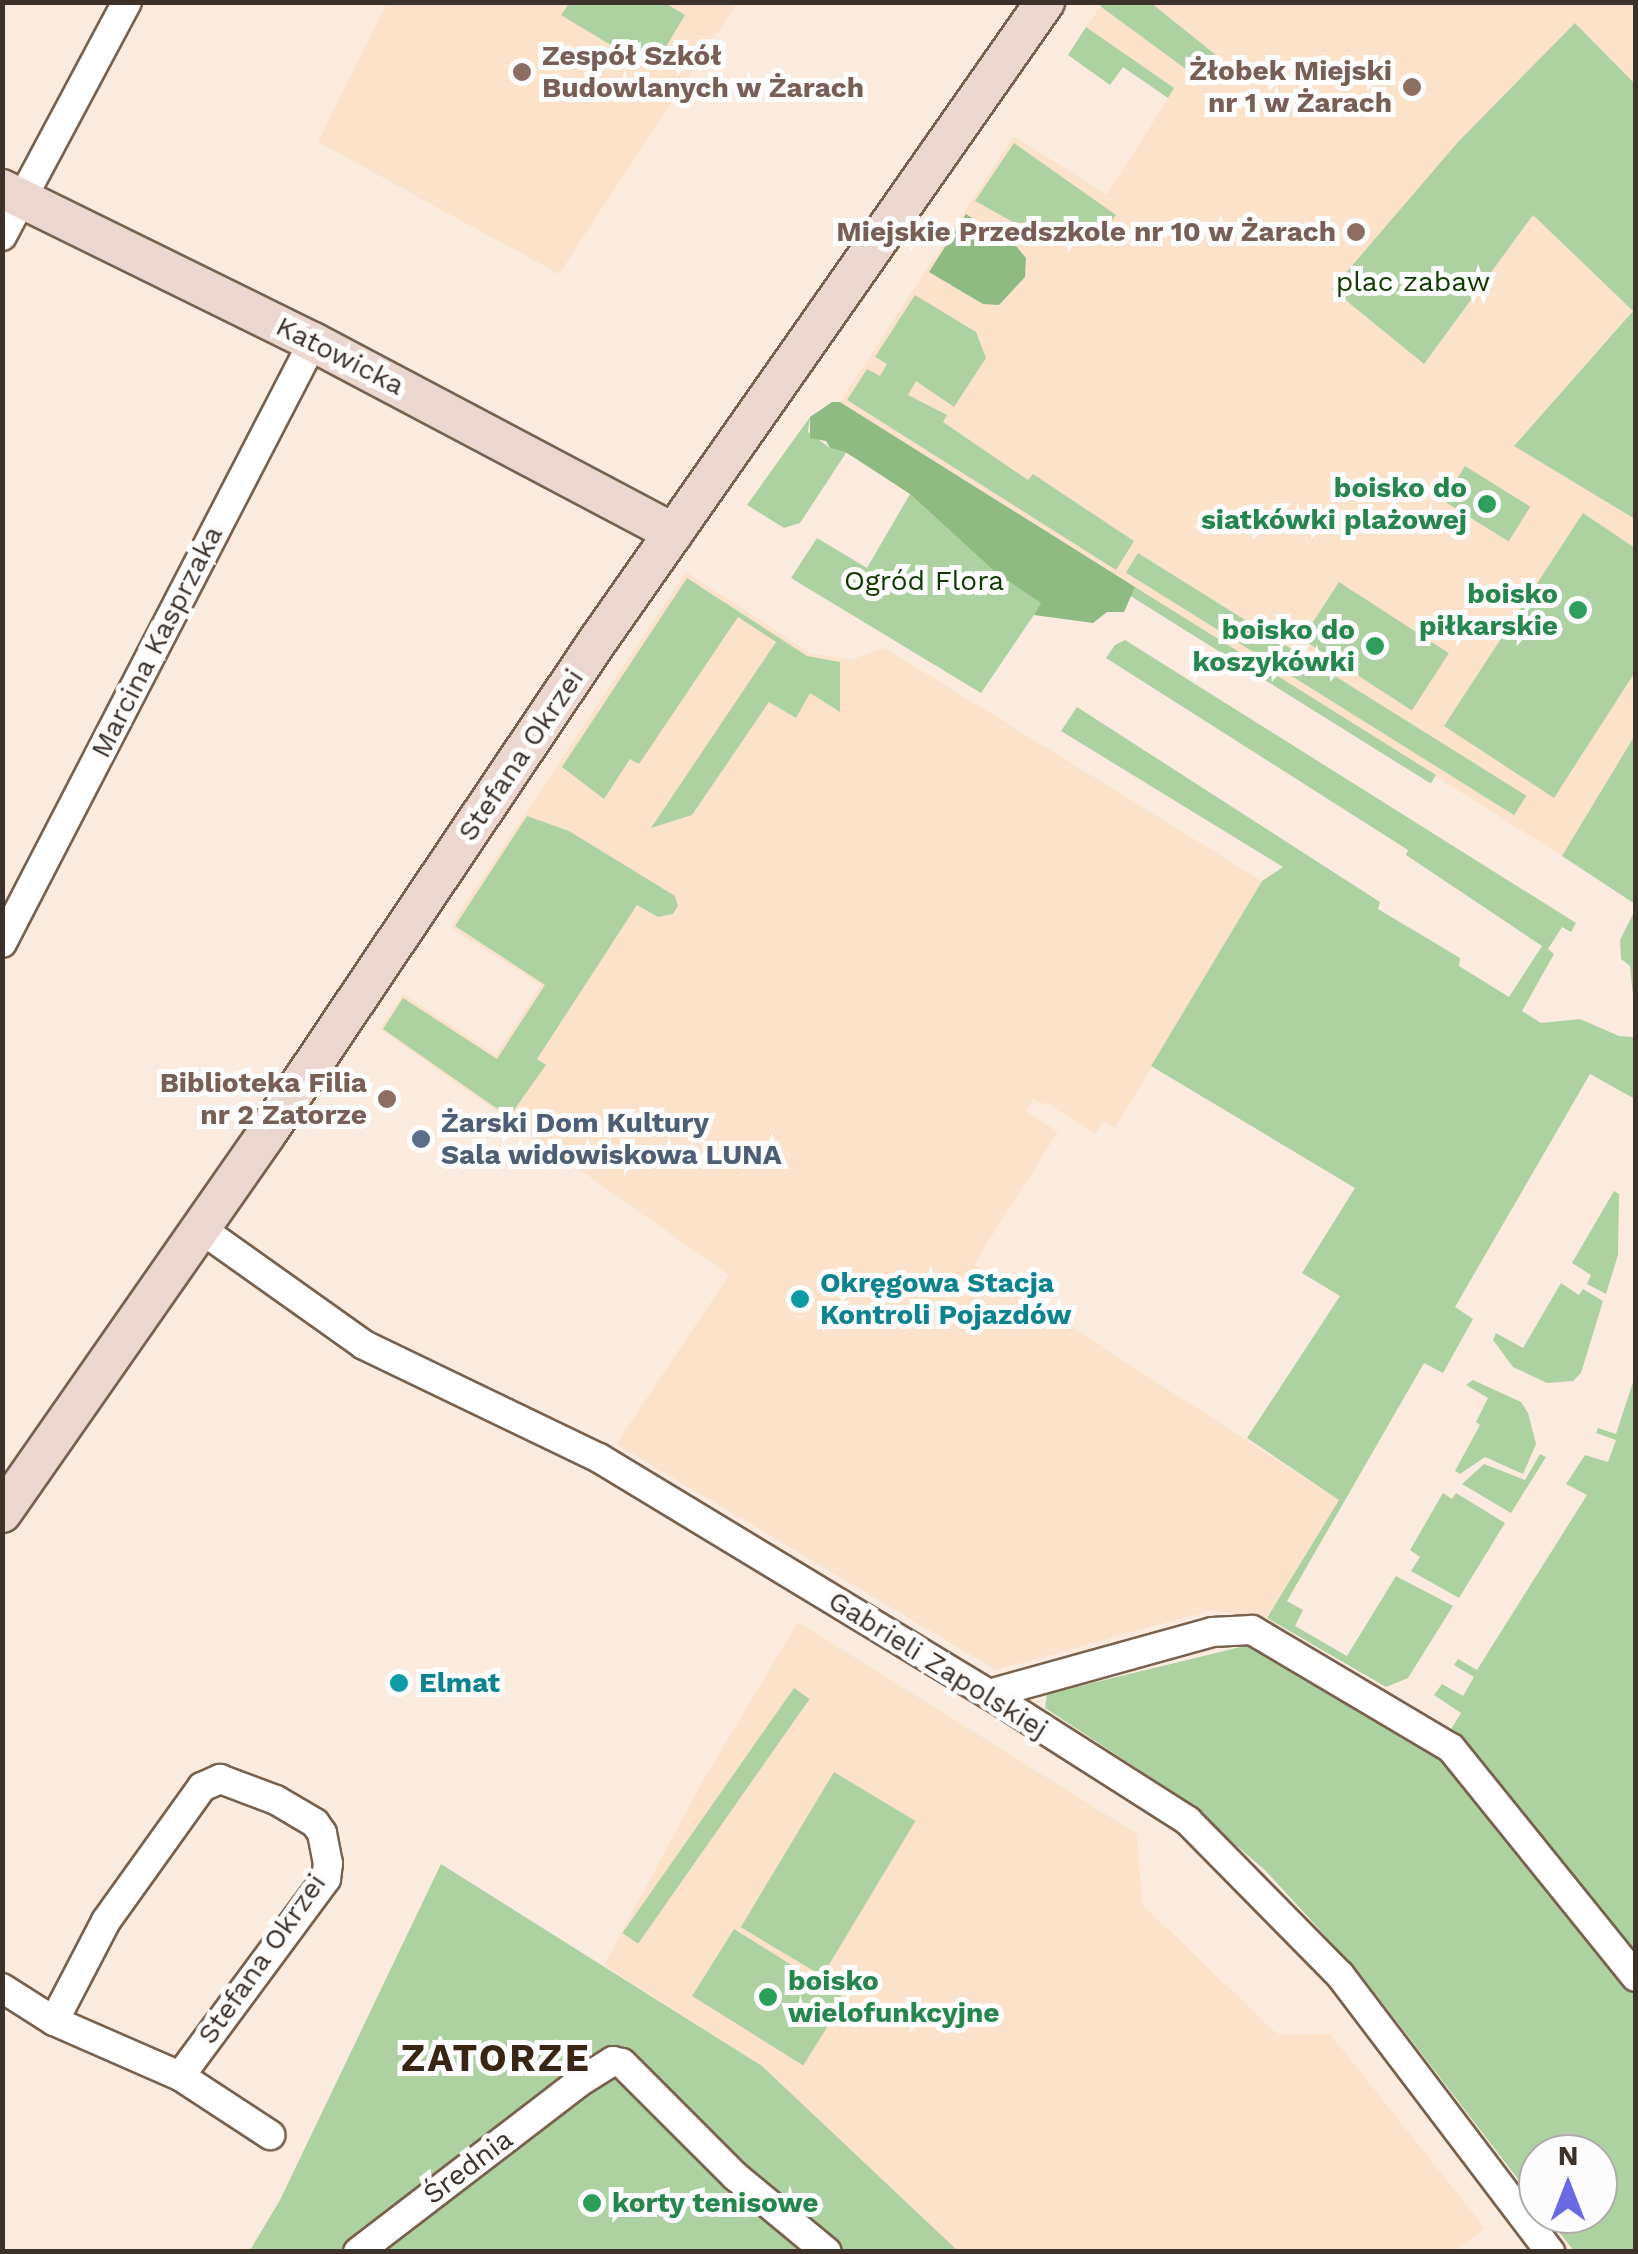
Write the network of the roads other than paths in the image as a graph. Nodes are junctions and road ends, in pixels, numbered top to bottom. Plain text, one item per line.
1 (127, 2) edge
2 (1046, 2) edge
3 (13, 194) edge
4 (2, 236) edge
5 (313, 342) junction
6 (673, 532) junction
7 (2, 944) edge
8 (201, 1229) junction
9 (2, 1513) edge
10 (990, 1694) junction
11 (1636, 1976) edge
12 (2, 1988) edge
13 (54, 2021) junction
14 (180, 2076) junction
15 (270, 2135) dead end
16 (358, 2252) edge
17 (827, 2252) edge
18 (1550, 2252) edge

1 - 3 street
2 - 6 street, Stefana Okrzei
3 - 4 street
3 - 5 street, Katowicka
5 - 6 street, Katowicka
5 - 7 street, Marcina Kasprzaka
6 - 8 street, Stefana Okrzei
8 - 9 street, Stefana Okrzei
8 - 10 street, Gabrieli Zapolskiej
10 - 11 street
10 - 18 street, Gabrieli Zapolskiej
12 - 13 street
13 - 14 street
13 - 14 street, Stefana Okrzei
14 - 15 street
16 - 17 street, Średnia

